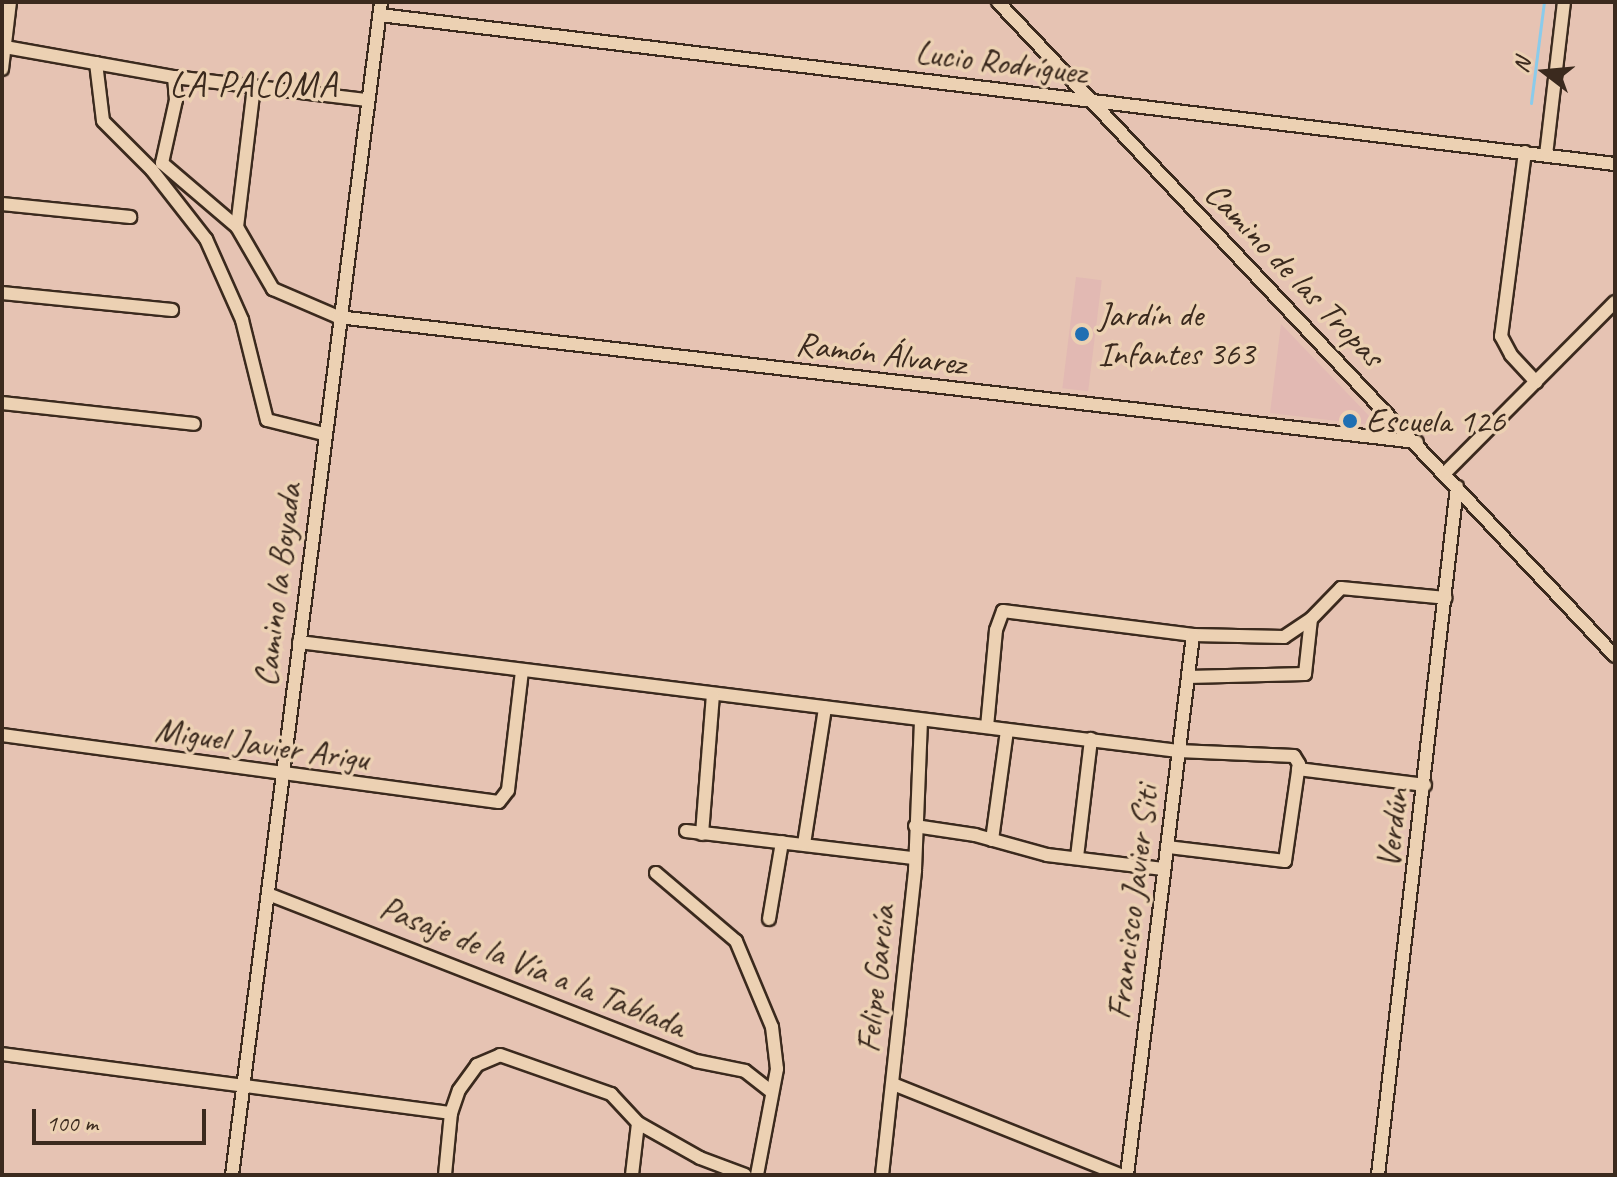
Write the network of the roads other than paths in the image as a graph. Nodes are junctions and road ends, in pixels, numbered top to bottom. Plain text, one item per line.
1 (10, 2) edge
2 (998, 2) edge
3 (1564, 2) edge
4 (380, 8) edge
5 (5, 47) junction
6 (96, 63) junction
7 (2, 69) edge
8 (174, 77) junction
9 (254, 86) junction
10 (368, 100) junction
11 (1091, 101) junction
12 (1525, 152) junction
13 (1546, 155) junction
14 (1615, 164) edge
15 (157, 167) junction
16 (2, 204) edge
17 (130, 217) dead end
18 (237, 227) junction
19 (2, 293) edge
20 (1615, 302) edge
21 (172, 310) dead end
22 (338, 317) junction
23 (1536, 382) junction
24 (2, 403) edge
25 (194, 424) dead end
26 (324, 434) junction
27 (1417, 442) junction
28 (1445, 473) junction
29 (1457, 487) junction
30 (1446, 598) junction
31 (1311, 619) junction
32 (1193, 635) junction
33 (299, 642) junction
34 (1615, 656) edge
35 (522, 671) junction
36 (1188, 677) junction
37 (713, 695) junction
38 (825, 708) junction
39 (921, 720) junction
40 (987, 727) junction
41 (1007, 730) junction
42 (2, 735) edge
43 (1091, 739) junction
44 (1178, 751) junction
45 (1296, 762) junction
46 (282, 776) junction
47 (1425, 785) junction
48 (915, 826) junction
49 (686, 831) dead end
50 (702, 834) junction
51 (992, 840) junction
52 (782, 842) junction
53 (804, 844) junction
54 (1167, 847) junction
55 (1077, 857) junction
56 (913, 858) junction
57 (1163, 869) junction
58 (656, 873) dead end
59 (268, 894) junction
60 (769, 919) dead end
61 (2, 1054) edge
62 (242, 1083) junction
63 (893, 1084) junction
64 (772, 1092) junction
65 (451, 1113) junction
66 (638, 1123) junction
67 (232, 1175) edge
68 (445, 1175) edge
69 (632, 1175) edge
70 (745, 1175) edge
71 (757, 1175) edge
72 (882, 1175) edge
73 (1121, 1175) edge
74 (1127, 1175) edge
75 (1378, 1175) edge

1 - 5 street
2 - 11 street, Camino de las Tropas
3 - 13 street
4 - 10 street, Camino la Boyada
4 - 11 street, Lucio Rodríguez
5 - 6 street
5 - 7 street
6 - 8 street
6 - 15 street
8 - 9 street
8 - 15 street
9 - 10 street
9 - 18 street
10 - 22 street, Camino la Boyada
11 - 12 street, Lucio Rodríguez
11 - 27 street, Camino de las Tropas
12 - 13 street, Lucio Rodríguez
12 - 23 street
13 - 14 street, Lucio Rodríguez
15 - 18 street, Ramón Álvarez
15 - 26 street
16 - 17 street
18 - 22 street, Ramón Álvarez
19 - 21 street
20 - 23 street
22 - 26 street, Camino la Boyada
22 - 27 street, Ramón Álvarez
23 - 28 street
24 - 25 street
26 - 33 street, Camino la Boyada
27 - 28 street, Camino de las Tropas
28 - 29 street, Camino de las Tropas
29 - 30 street, Verdún
29 - 34 street, Camino de las Tropas
30 - 31 street
30 - 47 street, Verdún
31 - 32 street
31 - 36 street
32 - 36 street, Francisco Javier Siti
32 - 40 street
33 - 35 street
33 - 46 street, Camino la Boyada
35 - 37 street
35 - 46 street, Miguel Javier Arigu
36 - 44 street, Francisco Javier Siti
37 - 38 street
37 - 50 street
38 - 39 street
38 - 53 street
39 - 40 street
39 - 48 street, Felipe García
40 - 41 street
41 - 43 street
41 - 51 street
42 - 46 street, Miguel Javier Arigu
43 - 44 street
43 - 55 street
44 - 45 street
44 - 54 street, Francisco Javier Siti
45 - 47 street
45 - 54 street
46 - 59 street, Camino la Boyada
47 - 75 street, Verdún
48 - 51 street
48 - 56 street, Felipe García
49 - 50 street
50 - 52 street
51 - 55 street
52 - 53 street
52 - 60 street
53 - 56 street
54 - 57 street, Francisco Javier Siti
55 - 57 street
56 - 63 street, Felipe García
57 - 74 street, Francisco Javier Siti
58 - 64 street
59 - 62 street, Camino la Boyada
59 - 64 street, Pasaje de la Vía a la Tablada
61 - 62 street
62 - 65 street
62 - 67 street, Camino la Boyada
63 - 72 street
63 - 73 street, Felipe García
64 - 71 street
65 - 66 street
65 - 68 street
66 - 69 street
66 - 70 street

